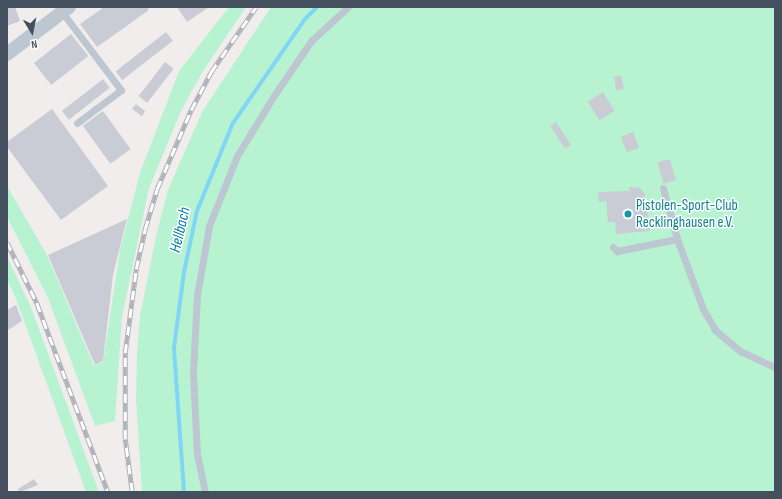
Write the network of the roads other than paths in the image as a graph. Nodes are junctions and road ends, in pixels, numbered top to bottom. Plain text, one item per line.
1 (348, 7) edge
2 (65, 9) edge
3 (7, 54) edge
4 (77, 123) dead end
5 (663, 188) dead end
6 (677, 239) junction
7 (613, 246) dead end
8 (775, 367) edge
9 (205, 492) edge

1 - 9 lane
2 - 3 street
2 - 4 lane
5 - 6 lane
6 - 7 lane
6 - 8 lane

